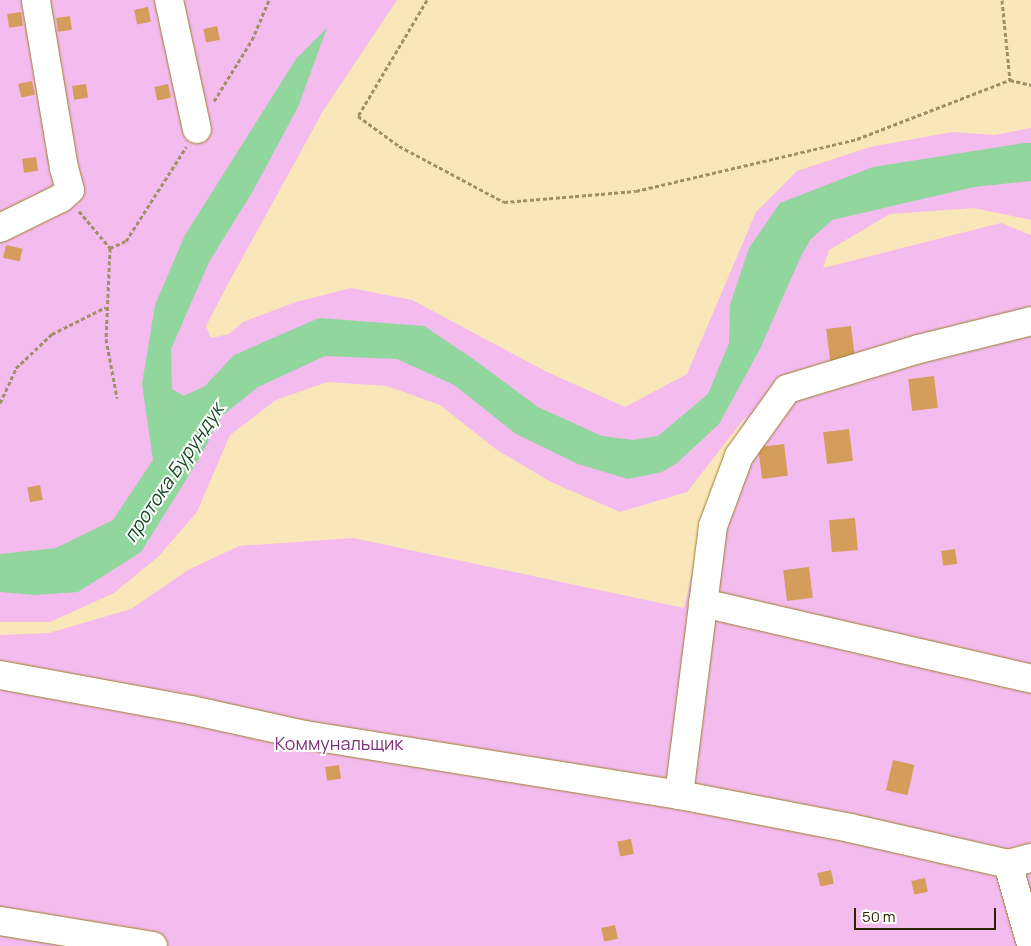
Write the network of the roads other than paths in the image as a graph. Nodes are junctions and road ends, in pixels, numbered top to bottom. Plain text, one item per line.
1 (36, 0) edge
2 (168, 0) edge
3 (197, 129) road end
4 (0, 228) edge
5 (1031, 321) edge
6 (703, 603) junction
7 (0, 674) edge
8 (1031, 679) edge
9 (679, 795) junction
10 (1019, 861) edge
11 (0, 922) edge
12 (1031, 944) edge
13 (154, 946) edge

1 - 4 street
2 - 3 street
5 - 6 street
6 - 8 street
6 - 9 street
7 - 9 street
9 - 10 street
10 - 12 street
11 - 13 street

